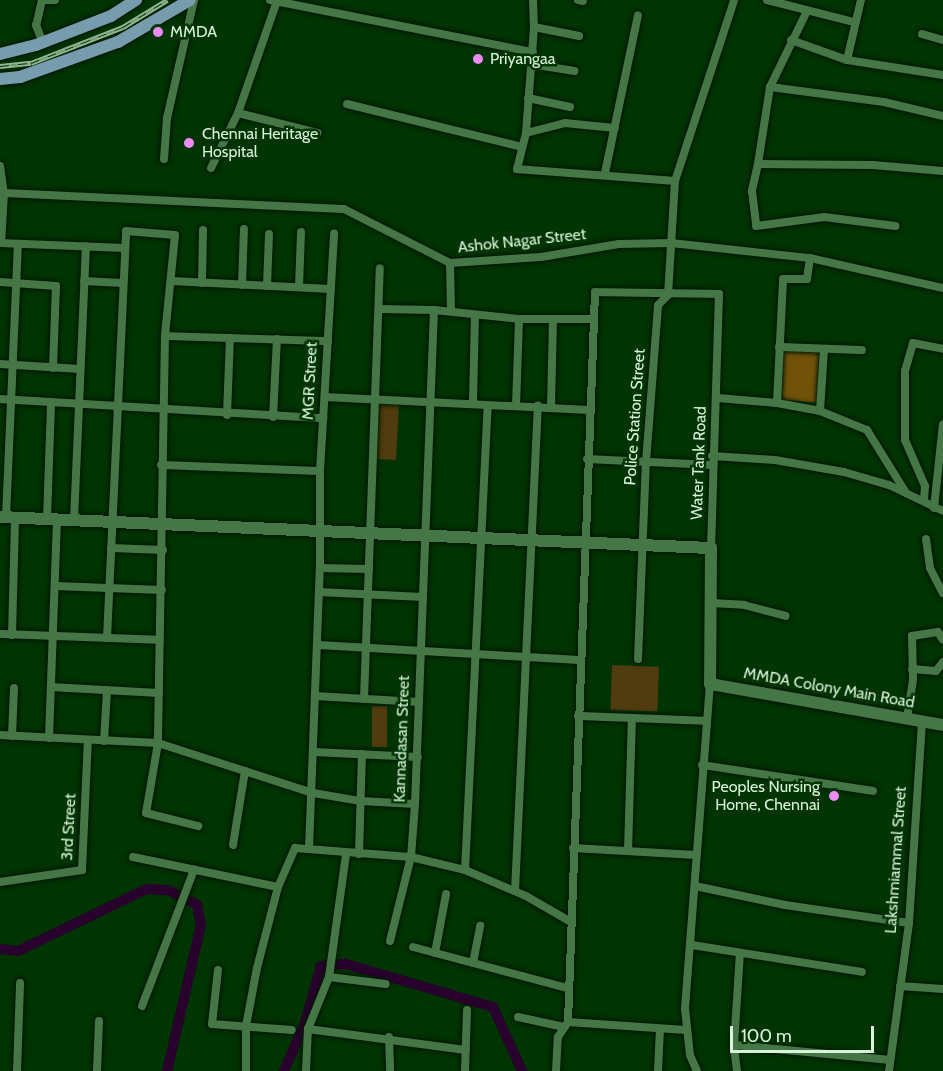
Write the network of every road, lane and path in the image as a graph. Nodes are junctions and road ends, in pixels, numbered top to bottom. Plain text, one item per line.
1 (44, 0) edge
2 (56, 0) edge
3 (136, 0) edge
4 (189, 0) edge
5 (194, 0) edge
6 (532, 0) edge
7 (734, 0) edge
8 (767, 0) edge
9 (861, 0) edge
10 (273, 2) edge
11 (807, 11) junction
12 (638, 15) dead end
13 (855, 22) junction
14 (534, 27) junction
15 (921, 34) dead end
16 (579, 36) dead end
17 (792, 40) junction
18 (943, 40) edge
19 (43, 43) junction
20 (533, 52) junction
21 (0, 54) edge
22 (847, 60) junction
23 (531, 64) junction
24 (573, 71) dead end
25 (943, 75) edge
26 (0, 79) edge
27 (770, 87) junction
28 (528, 98) junction
29 (347, 104) dead end
30 (570, 107) dead end
31 (238, 113) junction
32 (943, 116) edge
33 (615, 128) junction
34 (526, 133) junction
35 (318, 134) dead end
36 (522, 147) junction
37 (164, 159) dead end
38 (758, 164) junction
39 (0, 166) edge
40 (211, 168) dead end
41 (943, 171) edge
42 (605, 173) junction
43 (675, 181) junction
44 (4, 193) junction
45 (895, 226) dead end
46 (244, 229) dead end
47 (203, 230) dead end
48 (301, 232) dead end
49 (334, 233) dead end
50 (269, 234) dead end
51 (0, 243) edge
52 (671, 243) junction
53 (18, 244) junction
54 (86, 246) junction
55 (124, 248) junction
56 (810, 258) junction
57 (450, 263) junction
58 (380, 268) dead end
59 (172, 280) junction
60 (84, 281) junction
61 (0, 282) edge
62 (16, 283) junction
63 (122, 283) junction
64 (202, 283) junction
65 (242, 285) junction
66 (267, 286) junction
67 (299, 287) junction
68 (943, 288) edge
69 (331, 289) junction
70 (668, 295) junction
71 (379, 309) junction
72 (434, 310) junction
73 (451, 311) junction
74 (475, 315) junction
75 (519, 319) junction
76 (553, 319) junction
77 (592, 319) junction
78 (165, 336) junction
79 (230, 338) junction
80 (277, 339) junction
81 (328, 341) junction
82 (779, 347) junction
83 (824, 349) junction
84 (943, 349) edge
85 (862, 350) dead end
86 (0, 364) edge
87 (12, 365) junction
88 (53, 368) junction
89 (80, 369) junction
90 (325, 397) junction
91 (718, 398) junction
92 (0, 399) edge
93 (376, 399) junction
94 (11, 400) junction
95 (51, 402) junction
96 (431, 402) junction
97 (473, 402) junction
98 (777, 403) junction
99 (78, 404) junction
100 (118, 406) junction
101 (488, 406) junction
102 (516, 406) junction
103 (538, 406) junction
104 (166, 407) junction
105 (551, 407) junction
106 (589, 410) junction
107 (820, 411) junction
108 (227, 415) junction
109 (273, 417) junction
110 (323, 418) junction
111 (943, 424) edge
112 (5, 433) edge
113 (587, 459) junction
114 (712, 460) junction
115 (646, 462) junction
116 (161, 465) junction
117 (320, 471) junction
118 (906, 493) junction
119 (924, 500) junction
120 (939, 509) edge
121 (7, 517) edge
122 (52, 519) junction
123 (74, 520) junction
124 (113, 522) junction
125 (165, 524) junction
126 (321, 531) junction
127 (371, 533) junction
128 (426, 535) junction
129 (481, 538) junction
130 (926, 538) dead end
131 (534, 540) junction
132 (585, 542) junction
133 (644, 545) junction
134 (111, 548) junction
135 (711, 548) junction
136 (163, 550) junction
137 (320, 568) junction
138 (369, 569) junction
139 (55, 586) junction
140 (109, 588) junction
141 (162, 590) junction
142 (319, 592) junction
143 (943, 593) edge
144 (368, 596) junction
145 (423, 597) junction
146 (711, 603) junction
147 (786, 616) dead end
148 (0, 634) edge
149 (12, 635) junction
150 (53, 636) junction
151 (107, 638) junction
152 (943, 639) edge
153 (160, 640) junction
154 (318, 645) junction
155 (366, 646) junction
156 (421, 650) junction
157 (475, 655) junction
158 (527, 658) junction
159 (638, 659) dead end
160 (580, 660) junction
161 (943, 662) edge
162 (912, 669) junction
163 (710, 684) junction
164 (51, 687) junction
165 (14, 688) dead end
166 (107, 690) junction
167 (159, 693) junction
168 (315, 696) junction
169 (364, 699) junction
170 (419, 702) junction
171 (578, 716) junction
172 (632, 718) junction
173 (907, 718) junction
174 (922, 721) junction
175 (706, 722) junction
176 (943, 725) edge
177 (0, 735) edge
178 (12, 736) junction
179 (49, 738) junction
180 (88, 740) junction
181 (104, 741) junction
182 (158, 743) junction
183 (314, 752) junction
184 (362, 754) junction
185 (417, 758) junction
186 (702, 765) junction
187 (245, 771) junction
188 (873, 791) dead end
189 (313, 793) junction
190 (361, 801) junction
191 (415, 804) junction
192 (198, 826) dead end
193 (233, 845) dead end
194 (573, 848) junction
195 (309, 849) junction
196 (628, 851) junction
197 (346, 854) junction
198 (359, 854) junction
199 (696, 855) junction
200 (133, 857) dead end
201 (411, 857) junction
202 (195, 870) junction
203 (465, 870) junction
204 (0, 882) edge
205 (695, 886) junction
206 (278, 887) junction
207 (515, 891) junction
208 (446, 894) dead end
209 (572, 922) junction
210 (909, 923) junction
211 (480, 926) dead end
212 (390, 941) dead end
213 (692, 945) junction
214 (413, 947) dead end
215 (435, 953) junction
216 (740, 953) junction
217 (473, 963) junction
218 (218, 970) dead end
219 (862, 972) dead end
220 (329, 977) junction
221 (20, 983) dead end
222 (386, 984) dead end
223 (900, 986) junction
224 (567, 988) junction
225 (943, 989) edge
226 (142, 1006) dead end
227 (467, 1010) dead end
228 (518, 1017) dead end
229 (99, 1021) dead end
230 (566, 1024) junction
231 (246, 1026) junction
232 (308, 1029) junction
233 (660, 1029) junction
234 (292, 1030) dead end
235 (686, 1030) junction
236 (389, 1037) junction
237 (734, 1045) junction
238 (466, 1050) junction
239 (890, 1060) junction
240 (17, 1071) edge
241 (97, 1071) edge
242 (246, 1071) edge
243 (306, 1071) edge
244 (390, 1071) edge
245 (465, 1071) edge
246 (556, 1071) edge
247 (657, 1071) edge
248 (697, 1071) edge
249 (737, 1071) edge
250 (889, 1071) edge

1 - 2 street
1 - 19 street
3 - 19 main road
4 - 26 main road
5 - 37 street
6 - 14 street
7 - 43 street
8 - 11 street
9 - 13 street
10 - 20 street
10 - 31 street
11 - 13 street
11 - 17 street
12 - 33 street
13 - 22 street
14 - 16 street
14 - 20 street
15 - 18 street
17 - 22 street
17 - 27 street
19 - 21 main road
20 - 23 street
22 - 25 street
23 - 24 street
23 - 28 street
27 - 32 street
27 - 38 street
28 - 30 street
28 - 34 street
29 - 36 street
31 - 35 street
31 - 40 street
33 - 34 street
33 - 42 street
34 - 36 street
36 - 42 street
38 - 41 street
38 - 45 street
39 - 44 street
42 - 43 street
43 - 52 street
44 - 51 street
44 - 57 street, Ashok Nagar Street
46 - 65 street
47 - 64 street
48 - 67 street
49 - 69 street, MGR Street
50 - 66 street
51 - 53 street
52 - 56 street, Ashok Nagar Street
52 - 57 street, Ashok Nagar Street
52 - 70 street
53 - 54 street
53 - 62 street
54 - 55 street
54 - 60 street
55 - 59 street
55 - 63 street
56 - 68 street, Ashok Nagar Street
56 - 82 street
57 - 73 street
58 - 71 street
59 - 64 street
59 - 78 street
60 - 63 street
60 - 89 street
61 - 62 street
62 - 87 street
62 - 88 street
63 - 100 street
64 - 65 street
65 - 66 street
66 - 67 street
67 - 69 street
69 - 81 street, MGR Street
70 - 77 street
70 - 91 street, Water Tank Road
70 - 115 street, Police Station Street
71 - 72 street
71 - 93 street
72 - 73 street
72 - 96 street, Kannadasan Street
73 - 74 street
74 - 75 street
74 - 97 street
75 - 76 street
75 - 102 street
76 - 77 street
76 - 105 street
77 - 106 street
78 - 79 street
78 - 104 street
79 - 80 street
79 - 108 street
80 - 81 street
80 - 109 street
81 - 90 street, MGR Street
82 - 83 street
82 - 98 street
83 - 85 street
83 - 107 street
84 - 119 street
86 - 87 street
87 - 88 street
87 - 94 street
88 - 89 street
89 - 99 street
90 - 93 street
90 - 110 street, MGR Street
91 - 98 street
91 - 114 street, Water Tank Road
92 - 94 street
93 - 96 street
93 - 127 street
94 - 95 street
94 - 112 street
95 - 99 street
95 - 122 street
96 - 97 street
96 - 128 street, Kannadasan Street
97 - 101 street
98 - 107 street
99 - 100 street
99 - 123 street
100 - 104 street
100 - 124 street
101 - 102 street
101 - 129 street
102 - 103 street
103 - 105 street
103 - 131 street
104 - 108 street
104 - 116 street
105 - 106 street
106 - 113 street
107 - 118 street
108 - 109 street
109 - 110 street
110 - 117 street, MGR Street
111 - 120 street
112 - 121 street
113 - 115 street
113 - 132 street
114 - 115 street
114 - 118 street
114 - 135 street, Water Tank Road
115 - 133 street, Police Station Street
116 - 117 street
116 - 125 street
117 - 126 street, MGR Street
118 - 119 street
119 - 120 street
121 - 122 street
121 - 149 street
122 - 123 street
122 - 139 street
123 - 124 street
124 - 125 street
124 - 134 street
125 - 126 street
125 - 136 street
126 - 127 street
126 - 137 street, MGR Street
127 - 128 street
127 - 138 street
128 - 129 street
128 - 145 street, Kannadasan Street
129 - 131 street
129 - 157 street
130 - 143 street
131 - 132 street
131 - 158 street
132 - 133 street
132 - 160 street
133 - 135 street
133 - 159 street, Police Station Street
134 - 136 street
134 - 140 street
135 - 146 street, Water Tank Road
136 - 141 street
137 - 138 street
137 - 142 street, MGR Street
138 - 144 street
139 - 140 street
139 - 150 street
140 - 141 street
140 - 151 street
141 - 153 street
142 - 144 street
142 - 154 street, MGR Street
144 - 145 street
144 - 155 street
145 - 156 street, Kannadasan Street
146 - 147 street
146 - 163 street, Water Tank Road
148 - 149 street
149 - 150 street
150 - 151 street
150 - 164 street
151 - 153 street
152 - 162 street
153 - 167 street
154 - 155 street
154 - 168 street, MGR Street
155 - 156 street
155 - 169 street
156 - 157 street
156 - 170 street, Kannadasan Street
157 - 158 street
157 - 203 street
158 - 160 street
158 - 207 street
160 - 171 street
161 - 162 street
162 - 173 street
163 - 173 street, MMDA Colony Main Road
163 - 175 street
164 - 166 street
164 - 179 street
165 - 178 street
166 - 167 street
166 - 181 street
167 - 182 street
168 - 169 street
168 - 183 street, MGR Street
169 - 170 street
170 - 185 street, Kannadasan Street
171 - 172 street
171 - 194 street
172 - 175 street
172 - 196 street
173 - 174 street, MMDA Colony Main Road
174 - 176 street, MMDA Colony Main Road
174 - 210 street, Lakshmiammal Street
175 - 186 street
177 - 178 street
178 - 179 street
179 - 180 street
180 - 181 street
180 - 204 street, 3rd Street
181 - 182 street
182 - 187 street
182 - 192 street
183 - 184 street
183 - 189 street, MGR Street
184 - 185 street
184 - 190 street
185 - 191 street, Kannadasan Street
186 - 188 street
186 - 199 street
187 - 189 street
187 - 193 street
189 - 190 street
189 - 195 street, MGR Street
190 - 191 street
190 - 198 street
191 - 201 street, Kannadasan Street
194 - 196 street
194 - 209 street
195 - 197 street
195 - 206 street
196 - 199 street
197 - 198 street
197 - 220 street
198 - 201 street
199 - 205 street
200 - 202 street
201 - 203 street
201 - 212 street, Kannadasan Street
202 - 206 street
202 - 226 street
203 - 207 street
205 - 210 street
205 - 213 street
206 - 231 street
207 - 209 street
208 - 215 street
209 - 224 street
210 - 223 street, Lakshmiammal Street
211 - 217 street
213 - 216 street
213 - 235 street
214 - 215 street
215 - 217 street
216 - 219 street
216 - 237 street
217 - 224 street
218 - 231 street
220 - 222 street
220 - 232 street
221 - 240 street
223 - 225 street
223 - 239 street, Lakshmiammal Street
224 - 230 street
227 - 238 street
228 - 230 street
229 - 241 street
230 - 233 street
230 - 246 street
231 - 234 street
231 - 242 street
232 - 236 street
232 - 243 street
233 - 235 street
233 - 247 street
235 - 248 street
236 - 238 street
236 - 244 street
237 - 239 street
237 - 249 street
238 - 245 street
239 - 250 street, Lakshmiammal Street

